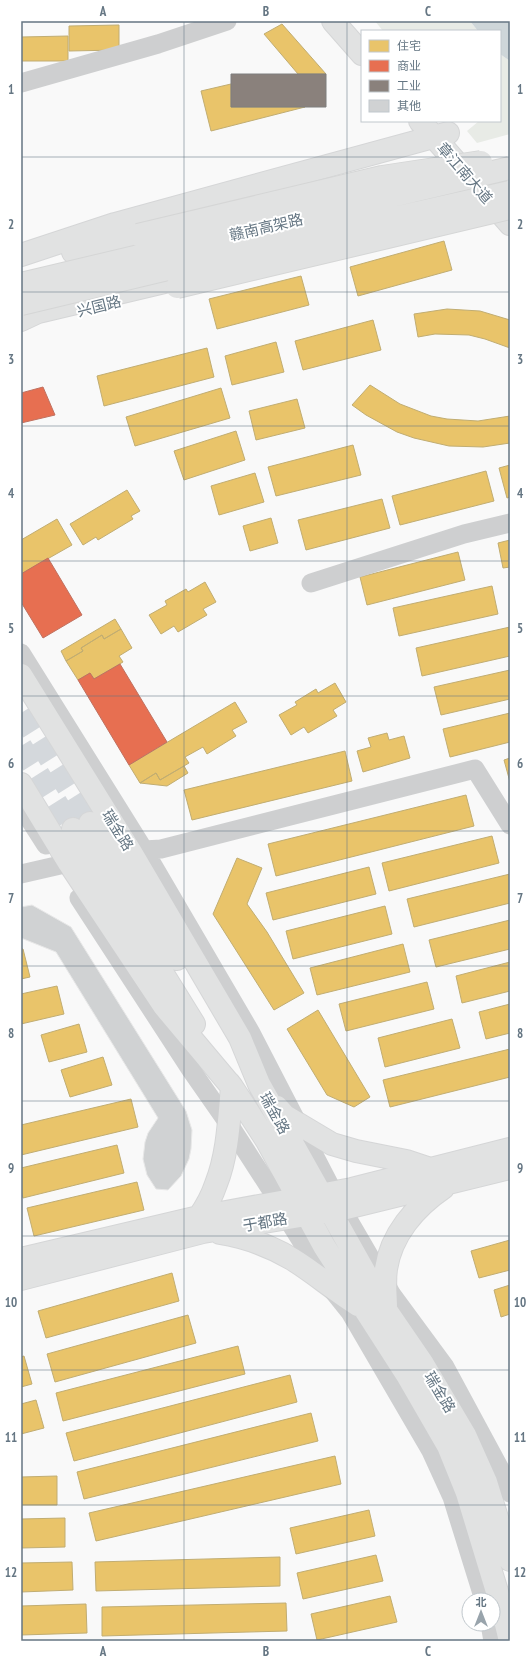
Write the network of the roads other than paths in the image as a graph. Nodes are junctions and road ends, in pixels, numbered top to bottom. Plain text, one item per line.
1 (227, 21) edge
2 (333, 21) edge
3 (351, 21) edge
4 (361, 32) edge
5 (361, 53) edge
6 (21, 83) edge
7 (435, 128) edge
8 (510, 157) edge
9 (510, 168) edge
10 (506, 202) edge
11 (510, 224) edge
12 (21, 255) edge
13 (21, 266) edge
14 (21, 284) edge
15 (21, 304) edge
16 (21, 320) edge
17 (21, 325) edge
18 (510, 523) edge
19 (311, 583) dead end
20 (21, 653) edge
21 (21, 675) edge
22 (21, 784) edge
23 (21, 806) edge
24 (510, 825) edge
25 (138, 852) junction
26 (64, 864) junction
27 (21, 874) edge
28 (259, 1084) junction
29 (232, 1087) junction
30 (228, 1123) junction
31 (297, 1125) junction
32 (510, 1149) edge
33 (510, 1168) edge
34 (430, 1169) junction
35 (449, 1184) junction
36 (331, 1202) junction
37 (293, 1208) junction
38 (201, 1225) junction
39 (21, 1259) edge
40 (21, 1279) edge
41 (386, 1285) junction
42 (330, 1287) junction
43 (364, 1308) junction
44 (386, 1310) junction
45 (510, 1493) edge
46 (510, 1560) edge
47 (482, 1592) edge
48 (510, 1641) edge

1 - 6 street
2 - 5 main road
3 - 4 main road
7 - 10 main road, 章江南大道
7 - 12 main road
8 - 13 main road, bridge
9 - 14 main road, 赣南高架路, bridge
10 - 11 main road, 章江南大道
10 - 15 main road, 赣南高架路, bridge
10 - 16 main road
10 - 17 main road, 兴国路, bridge
18 - 19 street
20 - 25 street
21 - 25 main road, 瑞金路
22 - 26 main road, 瑞金路
23 - 26 street
24 - 25 street
25 - 28 main road, 瑞金路
25 - 31 street
26 - 27 street
26 - 29 main road, 瑞金路
26 - 30 street
28 - 29 main road
28 - 31 main road
28 - 36 main road, 瑞金路
29 - 30 main road
29 - 37 main road, 瑞金路
30 - 37 street
30 - 38 main road
31 - 34 main road
31 - 36 street
32 - 34 main road, 于都路
33 - 35 main road, 于都路
34 - 36 main road, 于都路
35 - 36 main road, 于都路
35 - 41 main road
36 - 37 main road, 于都路
36 - 41 street
36 - 44 main road, 瑞金路
37 - 38 main road, 于都路
37 - 42 street
37 - 43 main road, 瑞金路
38 - 39 main road, 于都路
38 - 40 main road, 于都路
38 - 42 main road
41 - 44 main road
41 - 45 street
42 - 43 main road
42 - 47 street
43 - 48 main road, 瑞金路
44 - 46 main road, 瑞金路

